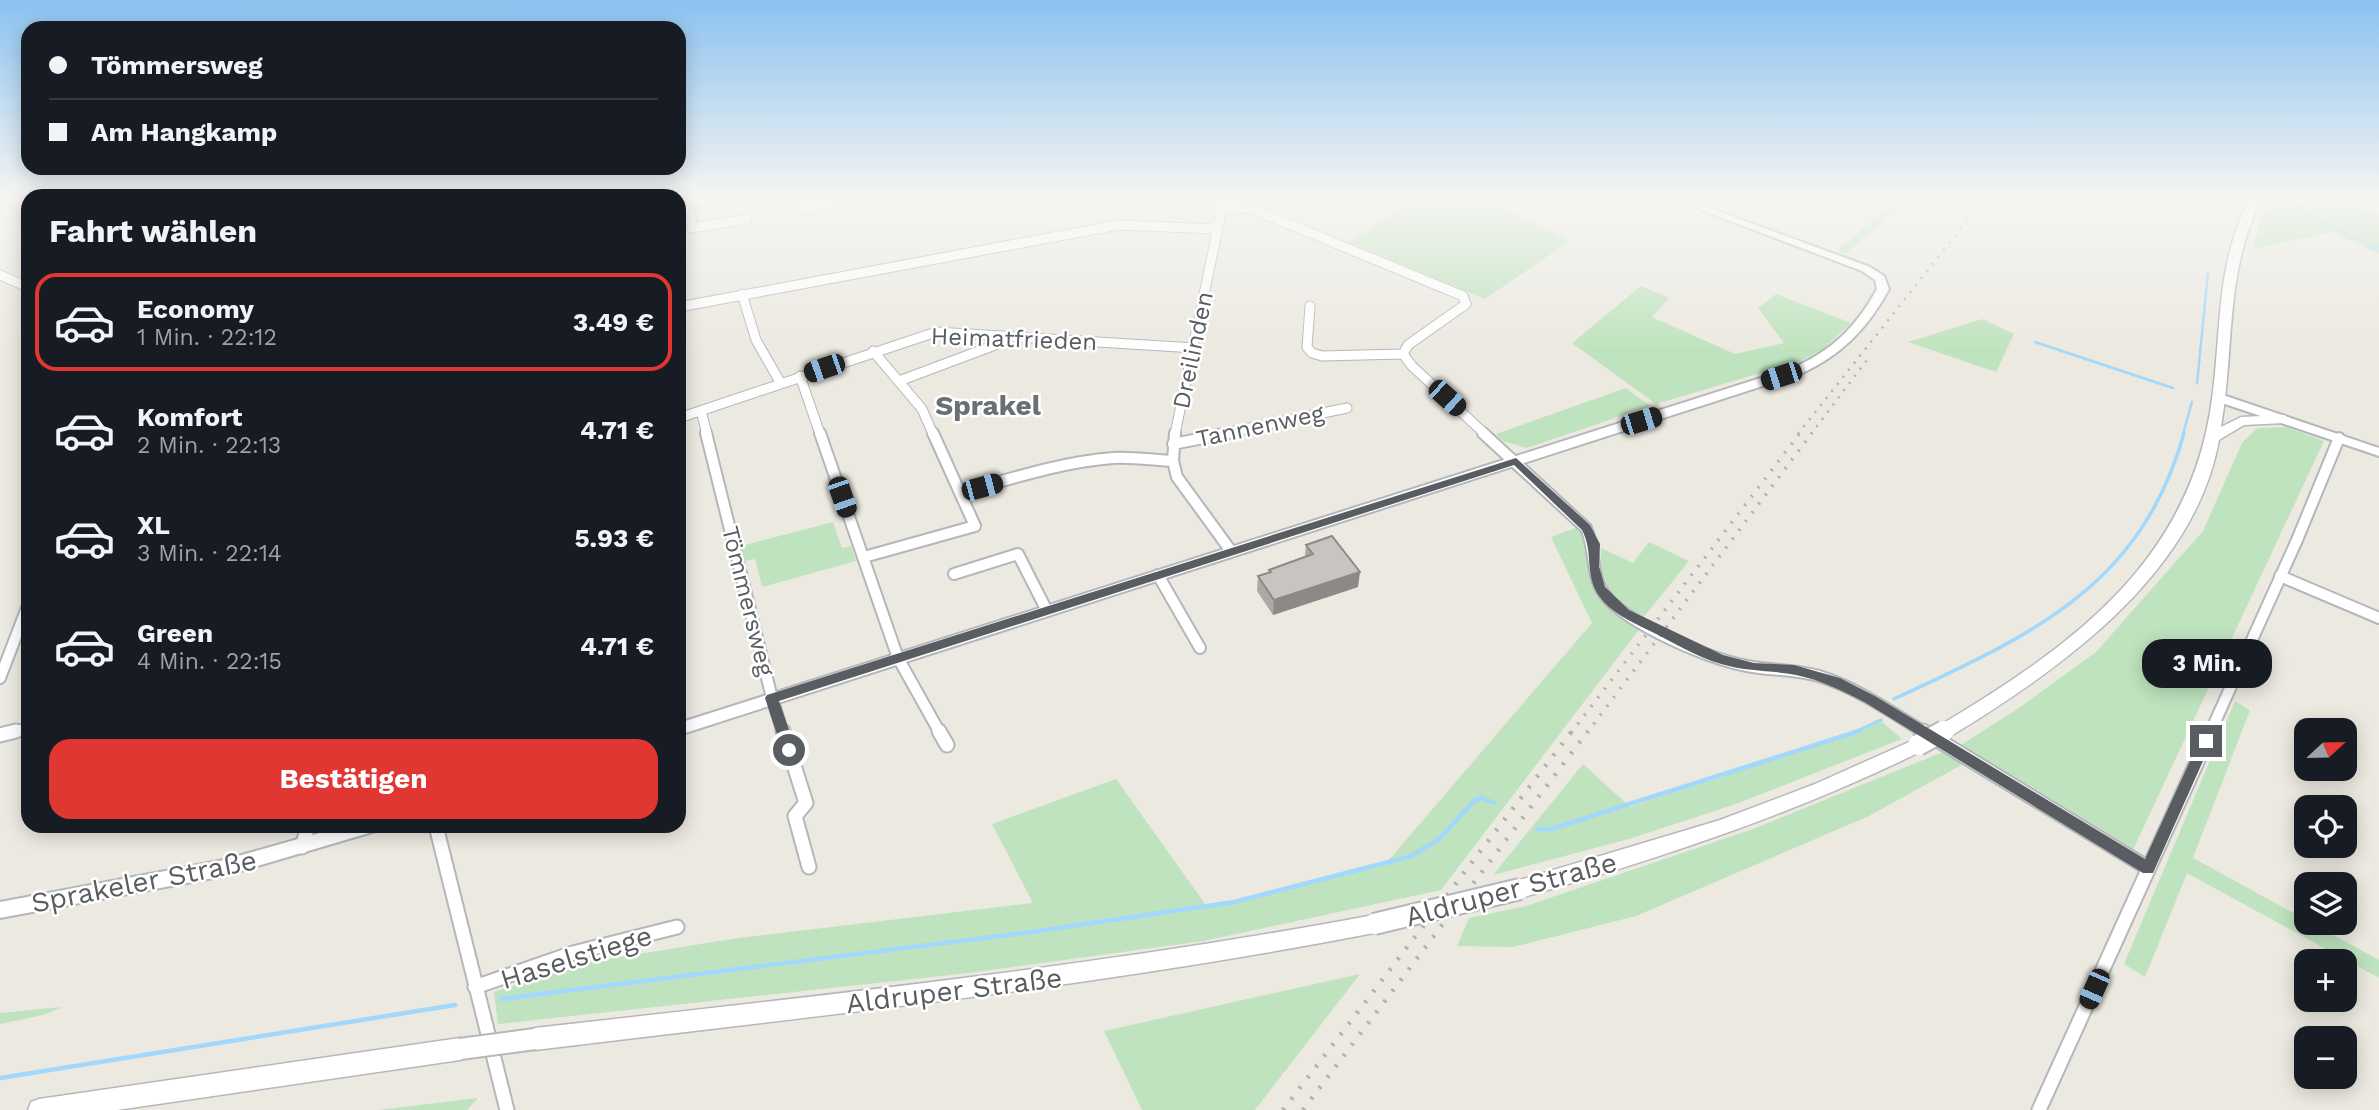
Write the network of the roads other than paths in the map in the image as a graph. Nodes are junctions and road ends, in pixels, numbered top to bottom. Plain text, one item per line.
1 (982, 250) edge
2 (1212, 250) edge
3 (1351, 250) edge
4 (1812, 250) edge
5 (2233, 250) edge
6 (0, 275) edge
7 (21, 284) edge
8 (741, 294) junction
9 (686, 306) edge
10 (1310, 306) dead end
11 (1003, 337) junction
12 (1195, 348) junction
13 (873, 351) junction
14 (1403, 354) junction
15 (800, 376) junction
16 (899, 381) junction
17 (780, 382) junction
18 (2220, 398) junction
19 (1346, 408) dead end
20 (701, 411) junction
21 (686, 416) edge
22 (2284, 419) junction
23 (2216, 436) junction
24 (2339, 439) junction
25 (1173, 444) junction
26 (2379, 452) edge
27 (1173, 461) junction
28 (1516, 461) junction
29 (960, 492) junction
30 (1231, 551) junction
31 (864, 557) junction
32 (954, 574) dead end
33 (1158, 575) junction
34 (2280, 576) junction
35 (1047, 611) junction
36 (2379, 618) edge
37 (21, 623) edge
38 (1200, 648) dead end
39 (898, 658) junction
40 (0, 678) edge
41 (772, 698) junction
42 (686, 727) edge
43 (21, 730) edge
44 (0, 735) edge
45 (947, 746) dead end
46 (306, 833) edge
47 (347, 833) edge
48 (438, 833) edge
49 (302, 847) junction
50 (809, 867) dead end
51 (2148, 868) junction
52 (0, 910) edge
53 (677, 927) dead end
54 (475, 988) junction
55 (39, 1110) edge
56 (507, 1110) edge
57 (2039, 1110) edge

1 - 8 street
2 - 12 street, Dreilinden
3 - 14 street
4 - 28 street
5 - 18 main road, Aldruper Straße
6 - 7 street
8 - 9 street
8 - 17 street
10 - 14 street
11 - 12 street, Heimatfrieden
11 - 13 street, Heimatfrieden
11 - 16 street
12 - 25 street, Dreilinden
13 - 15 street, Heimatfrieden
13 - 16 street
14 - 28 street
15 - 17 street, Heimatfrieden
15 - 31 street
16 - 29 street
17 - 20 street, Heimatfrieden
18 - 22 street
18 - 23 main road, Aldruper Straße
19 - 25 street, Tannenweg
20 - 21 street, Heimatfrieden
20 - 41 street, Tömmersweg
22 - 23 main road
22 - 24 street
23 - 55 main road, Aldruper Straße, bridge
24 - 26 street
24 - 34 street
25 - 27 street, Dreilinden
27 - 29 street
27 - 30 street, Dreilinden
28 - 30 street
28 - 51 street
29 - 31 street
30 - 33 street
31 - 39 street
32 - 35 street
33 - 35 street
33 - 38 street
34 - 36 street
34 - 51 street
35 - 39 street
37 - 40 street
39 - 41 street
39 - 45 street
41 - 42 street
41 - 50 street, Tömmersweg
43 - 44 street
46 - 49 street
47 - 49 street, Sprakeler Straße
48 - 54 street, Haselstiege
49 - 52 street, Sprakeler Straße
51 - 57 street
53 - 54 street, Haselstiege
54 - 56 street, Haselstiege

